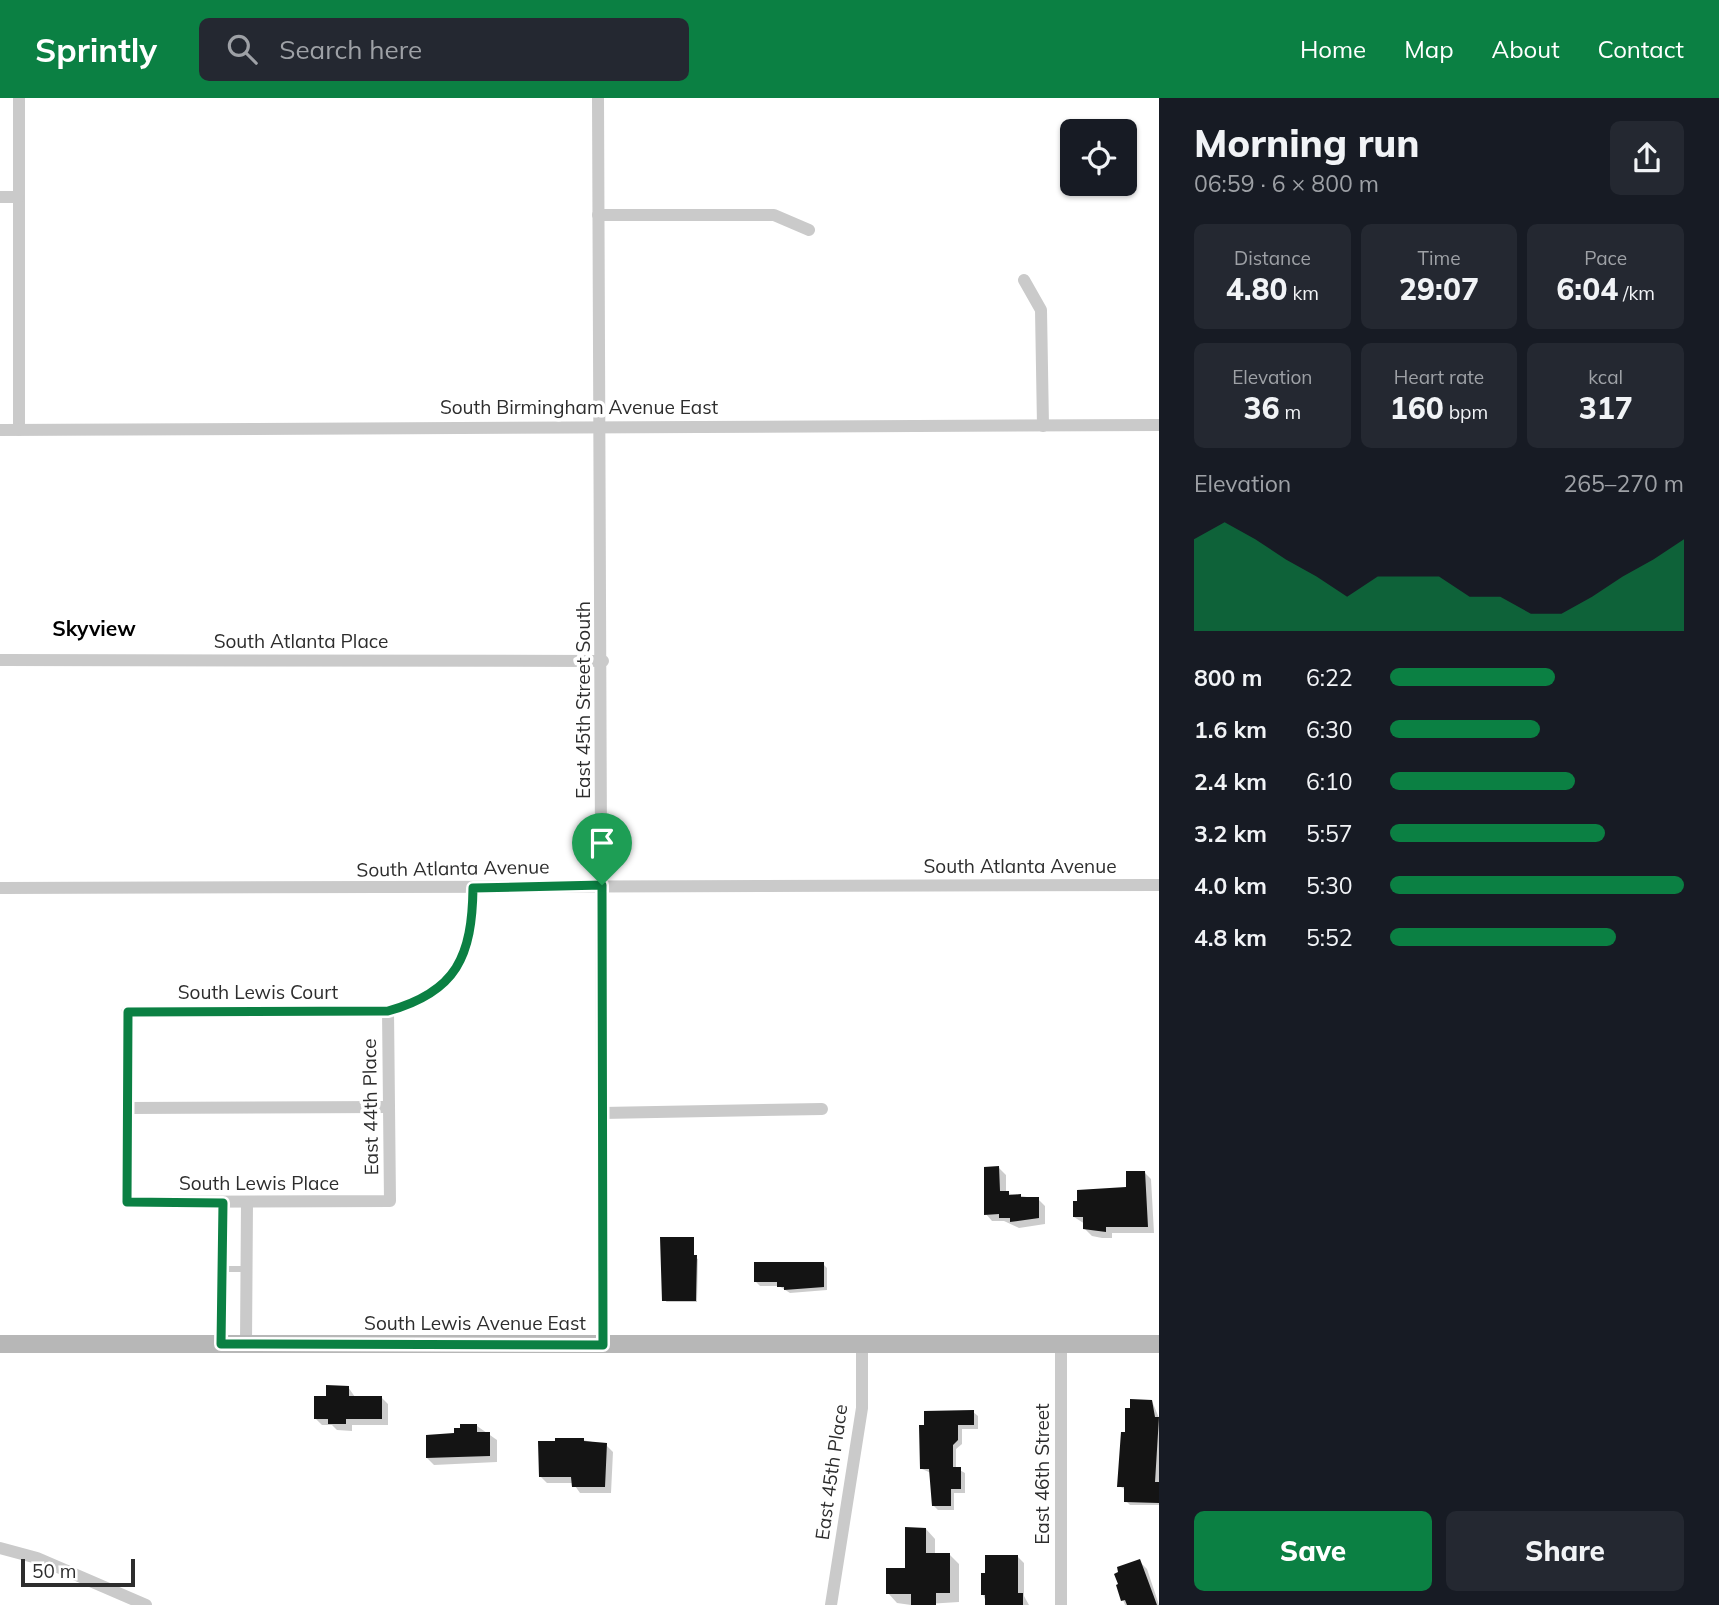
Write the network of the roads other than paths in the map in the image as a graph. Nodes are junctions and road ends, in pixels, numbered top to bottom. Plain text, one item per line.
1 (19, 98) edge
2 (598, 98) edge
3 (0, 197) edge
4 (18, 197) junction
5 (598, 215) junction
6 (809, 230) dead end
7 (1024, 280) dead end
8 (1159, 425) edge
9 (601, 426) junction
10 (1043, 426) junction
11 (0, 430) edge
12 (19, 430) junction
13 (0, 660) edge
14 (603, 661) junction
15 (602, 885) junction
16 (1159, 885) edge
17 (0, 888) edge
18 (473, 888) junction
19 (388, 1011) junction
20 (389, 1107) junction
21 (128, 1108) junction
22 (822, 1110) dead end
23 (602, 1113) junction
24 (390, 1201) joint
25 (247, 1202) junction
26 (223, 1203) junction
27 (222, 1269) junction
28 (247, 1269) junction
29 (0, 1344) edge
30 (221, 1344) junction
31 (246, 1344) junction
32 (862, 1344) junction
33 (1061, 1344) junction
34 (1159, 1344) edge
35 (603, 1345) junction
36 (0, 1548) edge
37 (146, 1605) edge
38 (831, 1605) edge
39 (1061, 1605) edge

1 - 4 street
2 - 5 street, East 45th Street South
3 - 4 street
4 - 12 street
5 - 6 street
5 - 9 street, East 45th Street South
7 - 10 street
8 - 10 street, South Birmingham Avenue East
9 - 10 street, South Birmingham Avenue East
9 - 12 street, South Birmingham Avenue East
9 - 14 street, East 45th Street South
11 - 12 street, South Birmingham Avenue East
13 - 14 street, South Atlanta Place
14 - 15 street, East 45th Street South
15 - 16 street, South Atlanta Avenue
15 - 18 street, South Atlanta Avenue
15 - 23 street, East 45th Street South
17 - 18 street, South Atlanta Avenue
18 - 19 street, East 44th Place
19 - 20 street, East 44th Place
19 - 21 street, South Lewis Court
20 - 21 street
20 - 24 street, East 44th Place
21 - 26 street, South Lewis Place
22 - 23 street
23 - 35 street, East 45th Street South
24 - 25 street, South Lewis Place
25 - 26 street, South Lewis Place
25 - 28 street
26 - 27 street
27 - 28 lane
27 - 30 street
28 - 31 street
29 - 30 main road, South Lewis Avenue East
30 - 31 main road, South Lewis Avenue East
31 - 35 main road, South Lewis Avenue East
32 - 33 main road, South Lewis Avenue East
32 - 35 main road, South Lewis Avenue East
32 - 38 street, East 45th Place
33 - 34 main road, South Lewis Avenue East
33 - 39 street, East 46th Street
36 - 37 street

